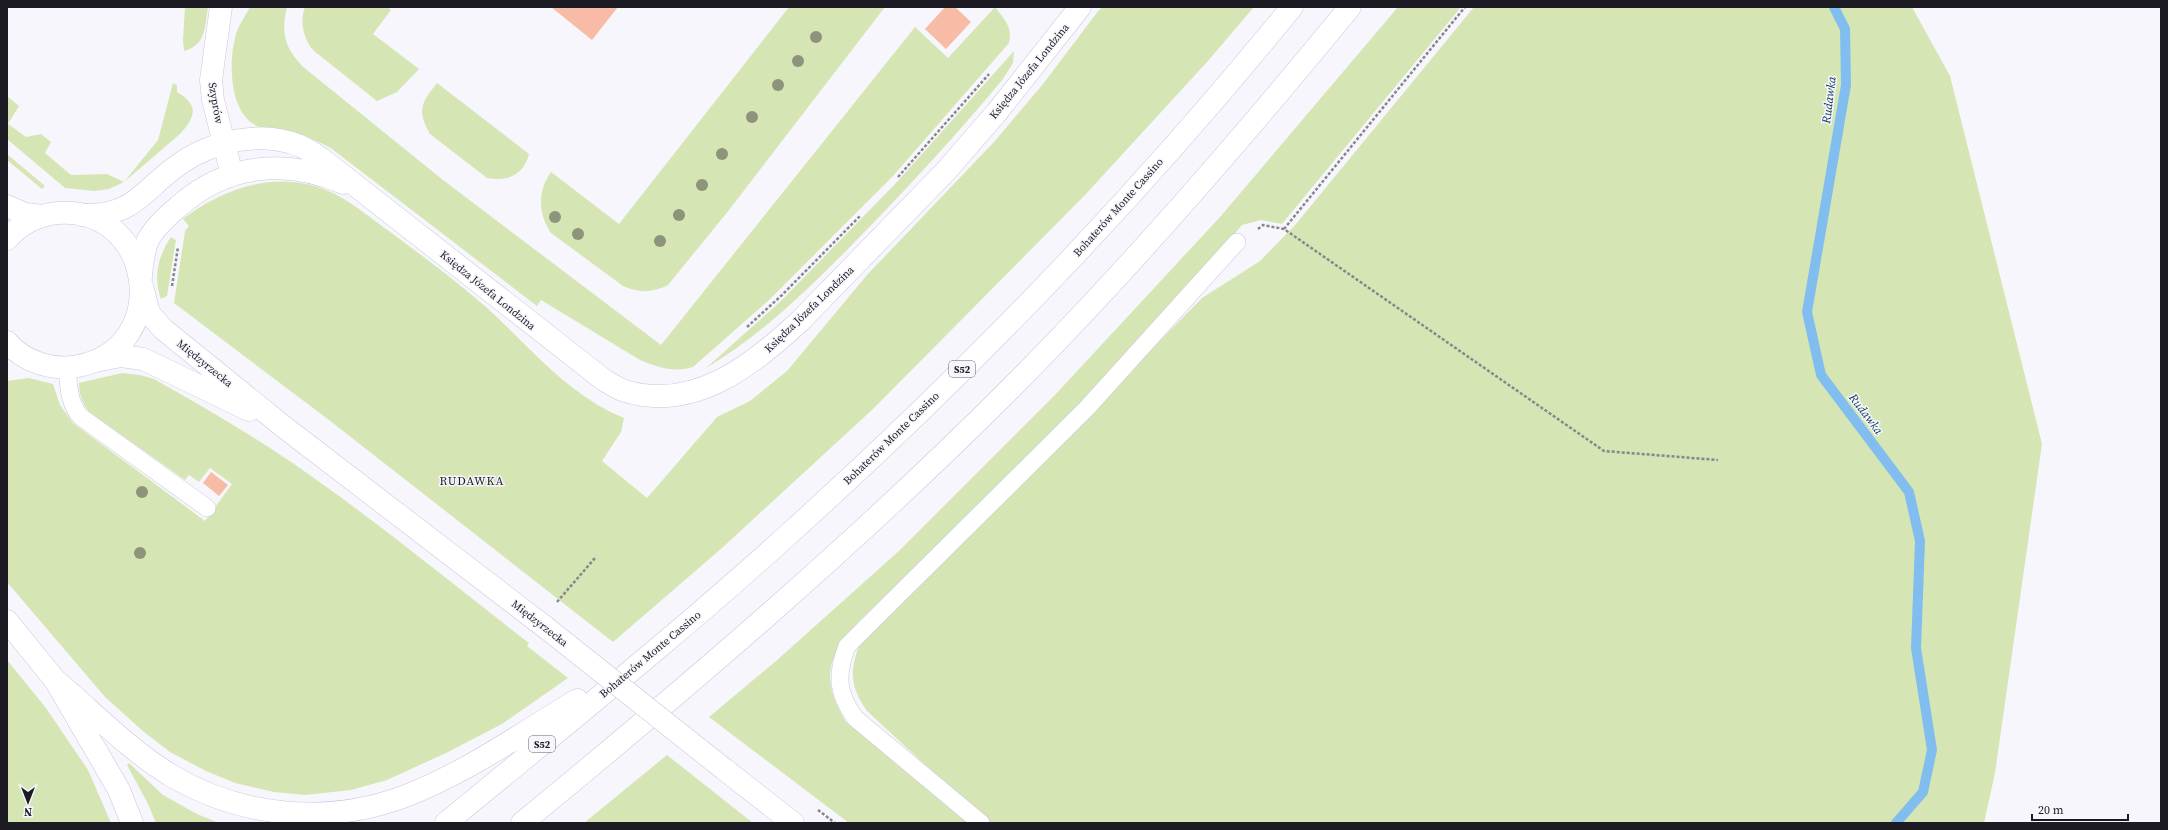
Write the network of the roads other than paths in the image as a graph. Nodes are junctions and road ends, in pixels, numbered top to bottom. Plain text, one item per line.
1 (221, 7) edge
2 (1080, 7) edge
3 (1292, 7) edge
4 (1350, 7) edge
5 (224, 144) junction
6 (232, 175) junction
7 (378, 202) junction
8 (7, 206) edge
9 (82, 214) junction
10 (42, 216) junction
11 (7, 239) edge
12 (1237, 242) road end
13 (142, 282) junction
14 (7, 342) edge
15 (98, 360) junction
16 (35, 362) junction
17 (7, 365) edge
18 (67, 367) junction
19 (284, 427) junction
20 (207, 508) dead end
21 (7, 621) edge
22 (638, 665) junction
23 (56, 680) junction
24 (132, 823) edge
25 (446, 823) edge
26 (522, 823) edge
27 (794, 823) edge
28 (981, 823) edge

1 - 5 main road, Szyprów
2 - 7 main road, Księdza Józefa Londzina
3 - 22 main road, Bohaterów Monte Cassino / S52
4 - 26 main road
5 - 6 main road, Szyprów
5 - 7 main road, Księdza Józefa Londzina
5 - 9 main road, Księdza Józefa Londzina
6 - 7 main road, Księdza Józefa Londzina
6 - 13 main road, Księdza Józefa Londzina
8 - 10 main road
9 - 10 main road, Księdza Józefa Londzina
9 - 13 main road, Międzyrzecka
10 - 11 main road
12 - 28 lane
13 - 15 main road, Księdza Józefa Londzina
13 - 19 main road, Międzyrzecka
14 - 16 main road
15 - 18 main road, Międzyrzecka
15 - 19 main road, Międzyrzecka
16 - 17 main road
16 - 18 main road, Międzyrzecka
18 - 20 lane
19 - 27 main road, Międzyrzecka, bridge
21 - 23 main road
22 - 23 main road
22 - 25 main road, Bohaterów Monte Cassino / S52
23 - 24 main road

